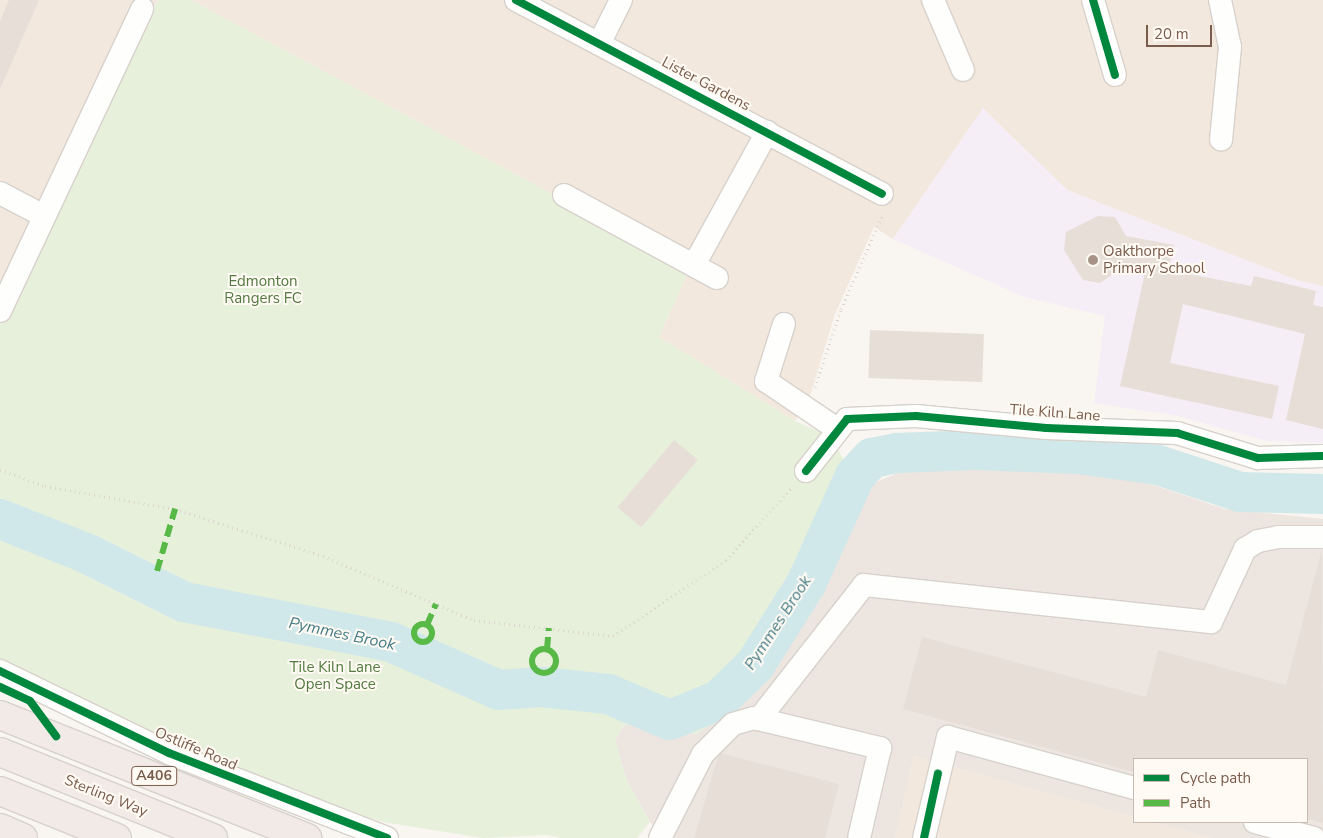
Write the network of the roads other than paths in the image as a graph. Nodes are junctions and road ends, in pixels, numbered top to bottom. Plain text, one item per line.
1 (516, 0) edge
2 (620, 0) edge
3 (933, 0) edge
4 (1093, 0) edge
5 (1220, 0) edge
6 (142, 9) dead end
7 (600, 44) junction
8 (963, 70) dead end
9 (1116, 75) dead end
10 (767, 132) junction
11 (1221, 140) dead end
12 (0, 194) edge
13 (882, 194) road end
14 (564, 195) dead end
15 (44, 216) junction
16 (694, 264) junction
17 (717, 278) dead end
18 (0, 310) edge
19 (784, 324) dead end
20 (837, 429) junction
21 (1323, 456) edge
22 (806, 470) road end
23 (1323, 537) edge
24 (0, 671) edge
25 (0, 715) edge
26 (759, 719) junction
27 (0, 752) edge
28 (1133, 788) edge
29 (0, 791) edge
30 (1259, 823) edge
31 (0, 828) edge
32 (23, 838) edge
33 (117, 838) edge
34 (213, 838) edge
35 (307, 838) edge
36 (388, 838) edge
37 (660, 838) edge
38 (859, 838) edge
39 (924, 838) edge
40 (1314, 838) edge

1 - 7 street, Lister Gardens
2 - 7 street
3 - 8 street
4 - 9 street
5 - 11 street
6 - 15 street
7 - 10 street, Lister Gardens
10 - 13 street, Lister Gardens
10 - 16 street
12 - 15 street
14 - 16 street
15 - 18 street
16 - 17 street
19 - 20 street
20 - 21 street, Tile Kiln Lane
20 - 22 street, Tile Kiln Lane
23 - 26 street
24 - 36 street, Ostliffe Road
25 - 35 highway, A406
26 - 37 street
26 - 38 street
27 - 34 highway, Sterling Way / A406
28 - 39 street
29 - 33 highway
30 - 40 street
31 - 32 highway

